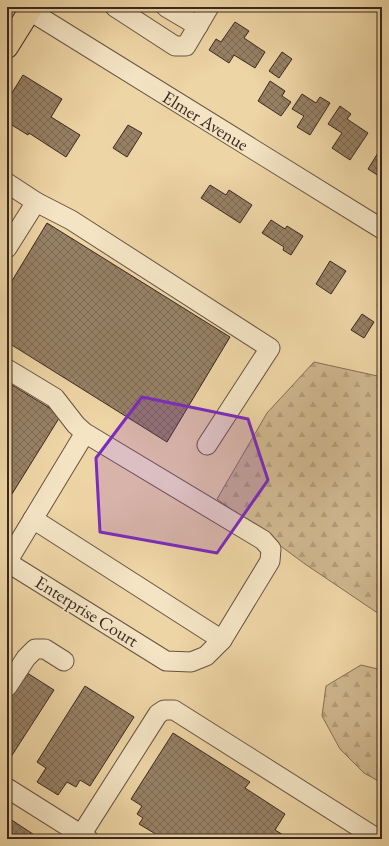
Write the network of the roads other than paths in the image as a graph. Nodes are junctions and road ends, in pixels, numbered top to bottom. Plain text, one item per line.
1 (116, 7) edge
2 (166, 7) edge
3 (209, 7) edge
4 (31, 9) edge
5 (198, 26) junction
6 (7, 47) edge
7 (7, 183) edge
8 (36, 202) junction
9 (382, 229) edge
10 (7, 248) edge
11 (7, 369) edge
12 (85, 433) junction
13 (206, 445) dead end
14 (33, 519) junction
15 (7, 562) edge
16 (222, 640) junction
17 (64, 661) dead end
18 (7, 687) edge
19 (7, 788) edge
20 (369, 836) edge
21 (84, 837) edge

1 - 5 street
2 - 5 street
3 - 5 street
4 - 6 main road
4 - 9 street, Elmer Avenue
7 - 8 street
8 - 10 street
8 - 13 street
11 - 12 street
12 - 14 street
12 - 16 street
14 - 15 street
14 - 16 street
15 - 16 street, Enterprise Court
17 - 18 street
19 - 21 street
20 - 21 street

